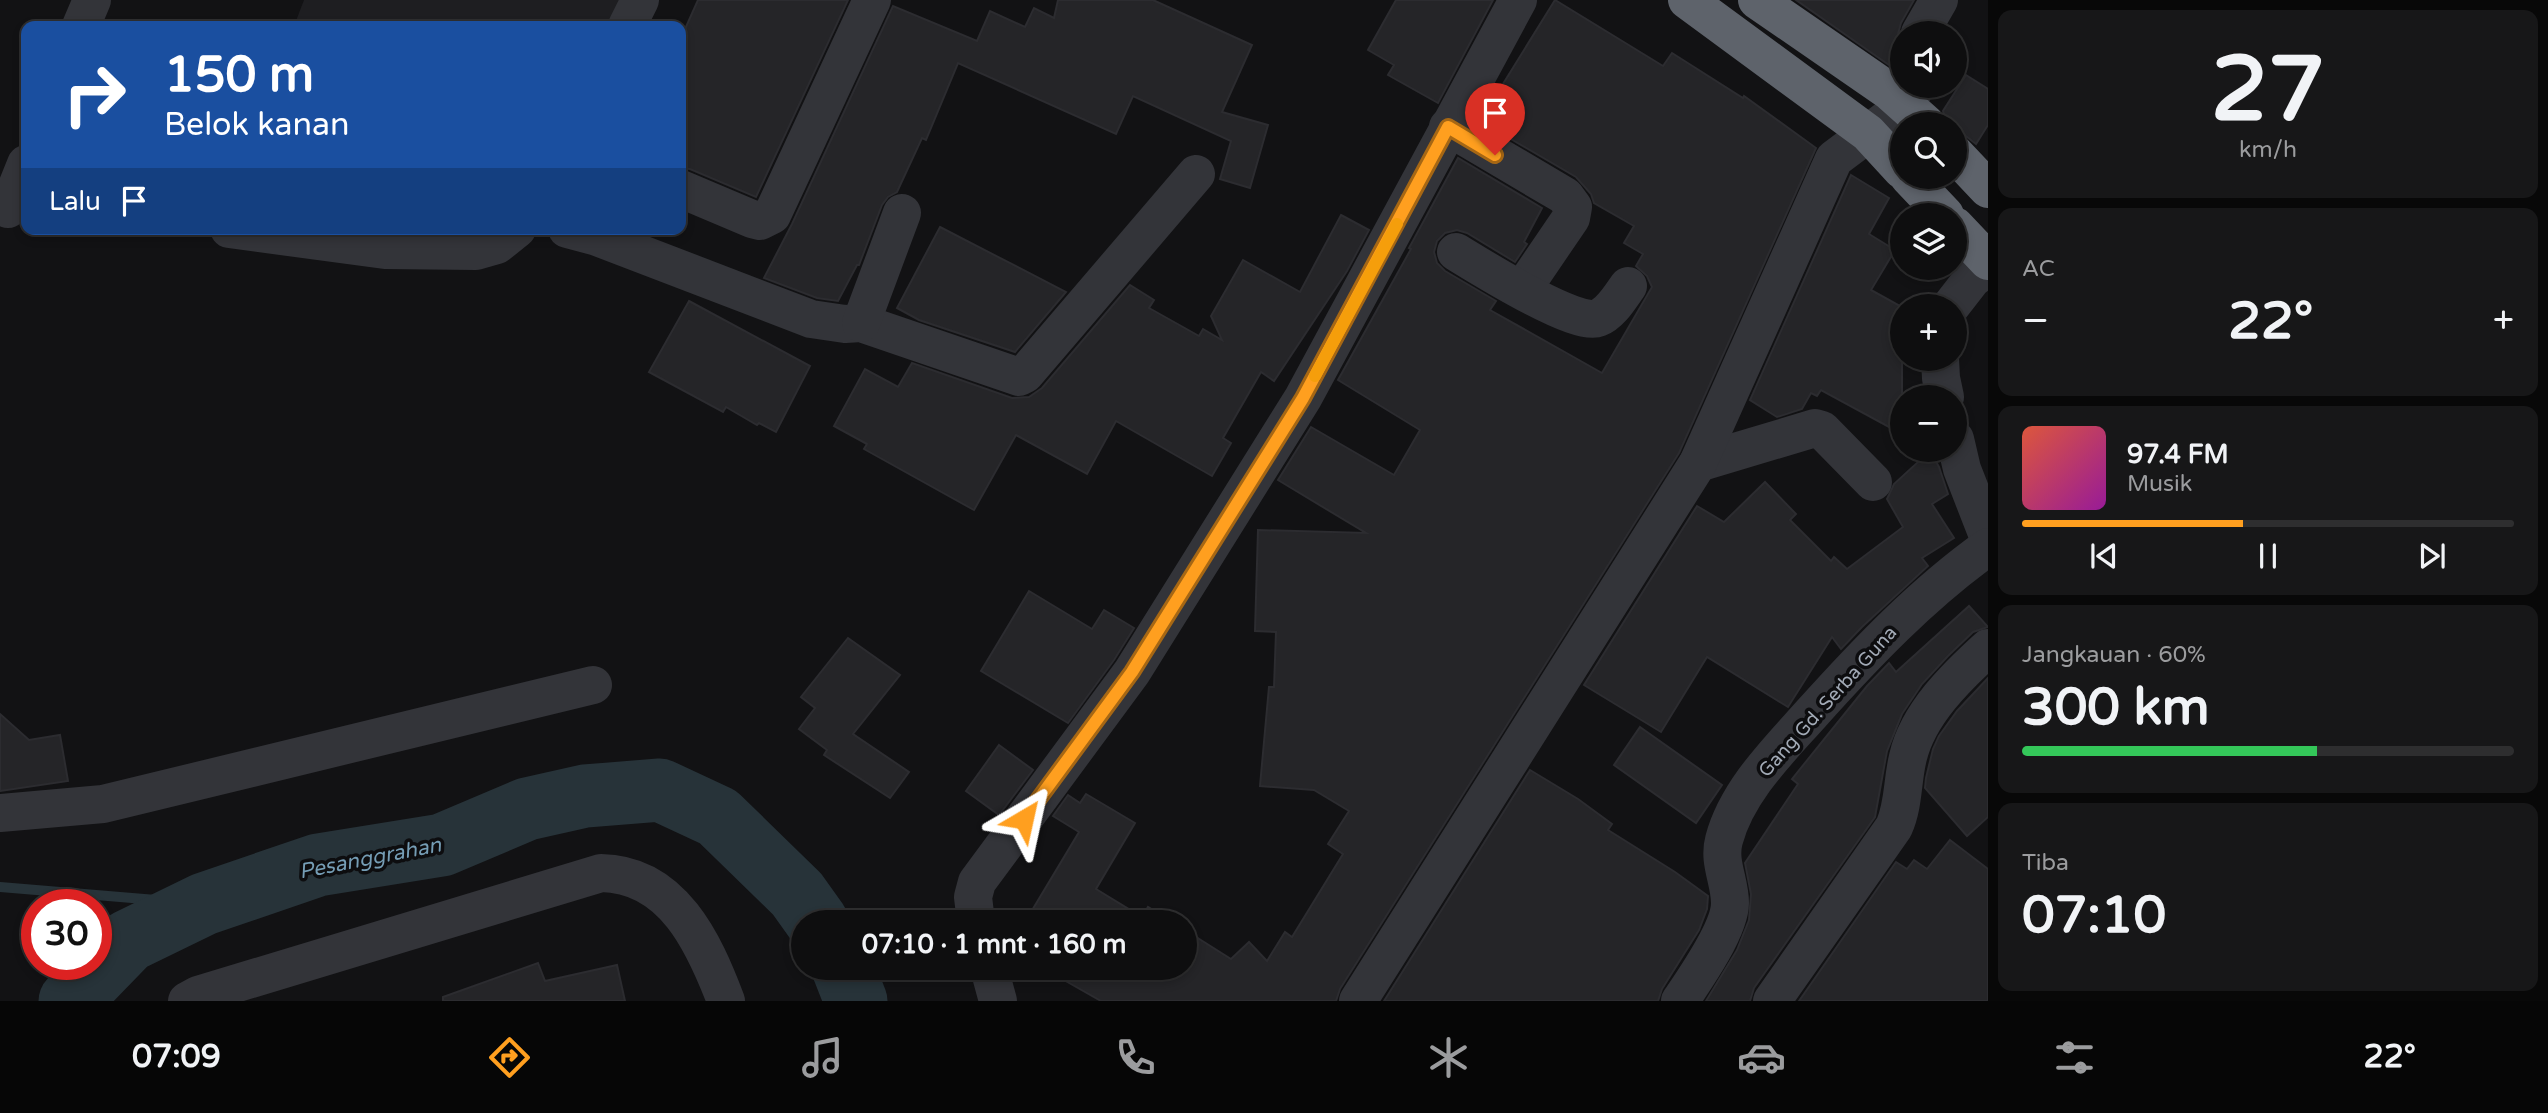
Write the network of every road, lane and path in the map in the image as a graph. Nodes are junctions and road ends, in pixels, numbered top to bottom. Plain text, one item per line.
1 (92, 0) edge
2 (640, 0) edge
3 (872, 0) edge
4 (1518, 0) edge
5 (1687, 0) edge
6 (1757, 0) edge
7 (1939, 0) edge
8 (1962, 0) edge
9 (83, 21) edge
10 (629, 21) edge
11 (1927, 21) edge
12 (1951, 21) edge
13 (1890, 83) edge
14 (1904, 98) edge
15 (1448, 127) junction
16 (1868, 133) junction
17 (1890, 157) edge
18 (1967, 167) edge
19 (1196, 174) dead end
20 (21, 179) edge
21 (1920, 189) edge
22 (1988, 189) edge
23 (686, 191) edge
24 (1934, 203) edge
25 (11, 209) edge
26 (902, 213) dead end
27 (274, 235) edge
28 (510, 235) edge
29 (590, 235) edge
30 (1967, 239) edge
31 (433, 240) edge
32 (1456, 252) dead end
33 (1988, 261) edge
34 (1988, 267) edge
35 (1628, 286) dead end
36 (1522, 290) junction
37 (1960, 294) edge
38 (861, 323) junction
39 (1960, 462) edge
40 (1698, 463) junction
41 (1873, 482) dead end
42 (1988, 536) edge
43 (1988, 547) edge
44 (1988, 648) edge
45 (593, 685) dead end
46 (0, 813) edge
47 (973, 910) edge
48 (992, 980) edge
49 (187, 1001) edge
50 (726, 1001) edge
51 (998, 1001) edge
52 (1358, 1001) edge
53 (1680, 1001) edge
54 (1772, 1001) edge

1 - 9 street
2 - 10 street
3 - 23 street
4 - 15 street
5 - 16 highway
6 - 13 highway
7 - 11 street
8 - 12 street
14 - 16 street
15 - 36 street
15 - 47 street
16 - 17 highway
16 - 40 street
18 - 22 highway
19 - 38 street
20 - 25 street
21 - 24 highway
26 - 38 street
27 - 31 street
28 - 31 street
29 - 38 street
30 - 33 highway
32 - 36 street
34 - 37 street
35 - 36 street
39 - 42 street
40 - 41 street
40 - 52 street
43 - 53 street, Gang Gd. Serba Guna
44 - 54 street
45 - 46 street
48 - 51 street
49 - 50 street

